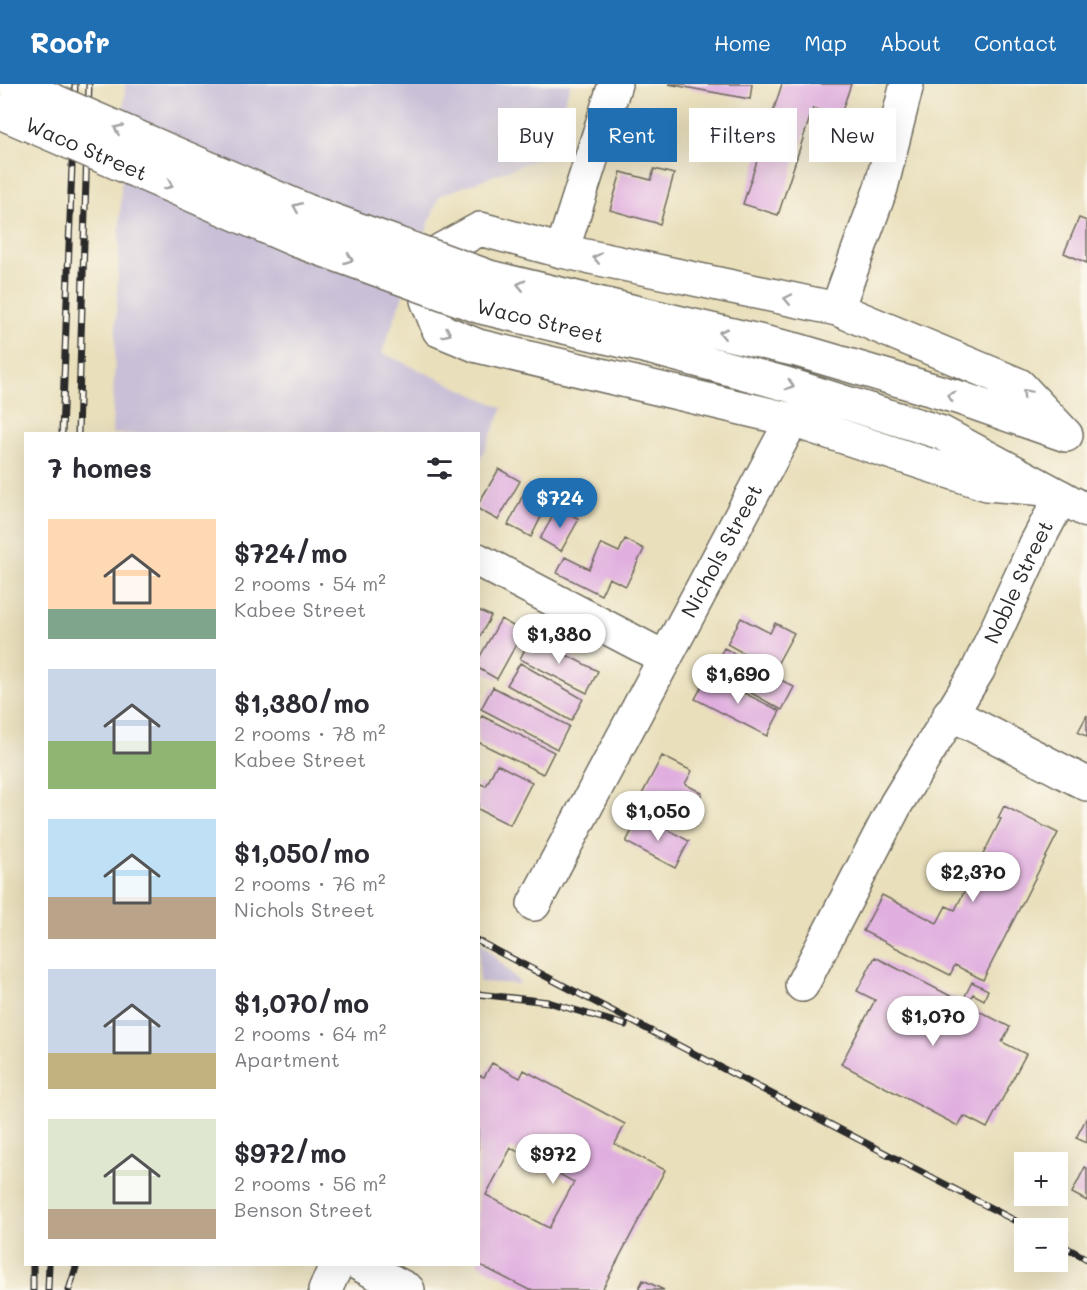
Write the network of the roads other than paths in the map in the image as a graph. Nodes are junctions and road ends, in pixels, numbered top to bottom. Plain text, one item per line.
1 (15, 84) edge
2 (615, 84) edge
3 (907, 84) edge
4 (0, 112) edge
5 (562, 251) junction
6 (837, 309) junction
7 (656, 333) junction
8 (792, 420) junction
9 (1077, 440) edge
10 (1065, 499) edge
11 (480, 561) edge
12 (665, 658) junction
13 (950, 713) junction
14 (1087, 784) edge
15 (534, 904) dead end
16 (802, 985) dead end
17 (336, 1266) edge
18 (363, 1266) edge
19 (325, 1290) edge
20 (408, 1290) edge

7 -> 1 main road, Waco Street, bridge
2 - 5 main road
3 - 6 main road
4 -> 7 main road, Waco Street, bridge
6 -> 5 main road
5 -> 8 main road
9 -> 6 main road
9 -> 7 main road, Waco Street
7 -> 10 main road, Waco Street
8 - 10 main road
8 - 12 main road, Nichols Street
10 - 13 main road, Noble Street
11 - 12 main road
12 - 15 main road, Nichols Street
13 - 14 main road
13 - 16 main road, Noble Street
17 - 19 main road
18 - 20 main road

